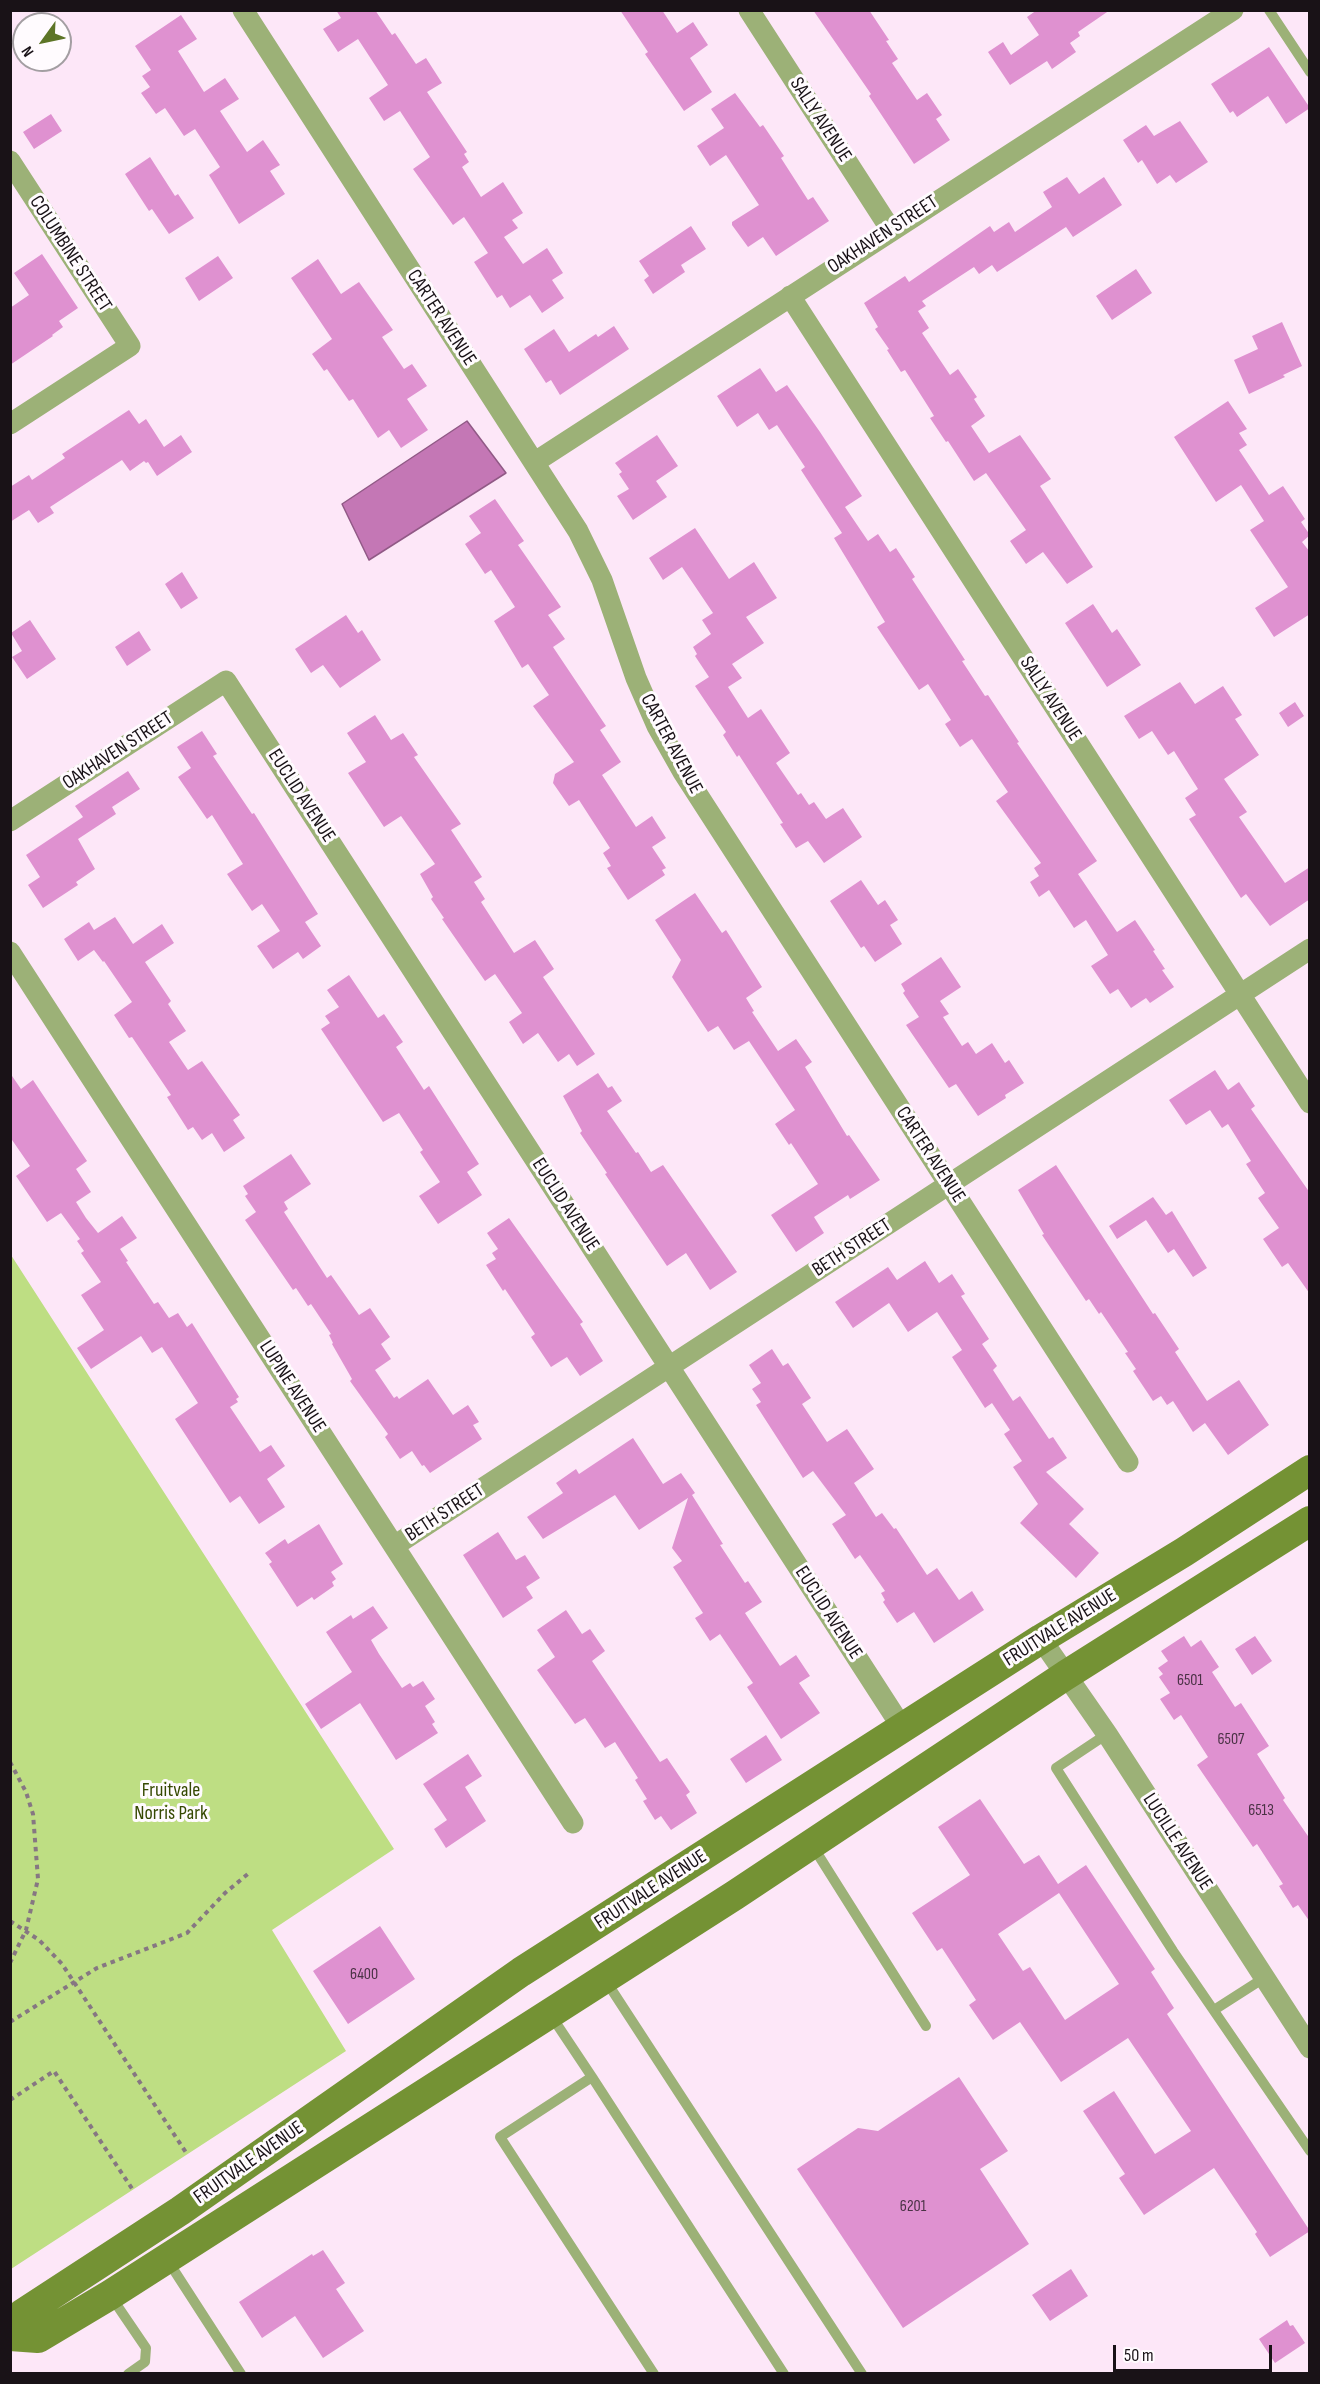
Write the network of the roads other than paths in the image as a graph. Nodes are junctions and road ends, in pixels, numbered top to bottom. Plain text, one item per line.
1 (243, 10) edge
2 (749, 10) edge
3 (1233, 10) edge
4 (1269, 10) edge
5 (1310, 72) edge
6 (10, 161) edge
7 (891, 230) junction
8 (790, 296) junction
9 (10, 424) edge
10 (535, 462) junction
11 (226, 681) joint
12 (10, 821) edge
13 (1310, 949) edge
14 (10, 952) edge
15 (1240, 994) junction
16 (1310, 1103) edge
17 (949, 1184) junction
18 (669, 1366) junction
19 (1128, 1462) dead end
20 (1310, 1470) edge
21 (1310, 1521) edge
22 (394, 1546) junction
23 (1041, 1639) junction
24 (1066, 1675) junction
25 (903, 1729) junction
26 (1107, 1734) junction
27 (573, 1823) dead end
28 (812, 1845) junction
29 (604, 1978) junction
30 (1264, 1978) junction
31 (1214, 2010) junction
32 (549, 2013) junction
33 (926, 2026) dead end
34 (428, 2037) junction
35 (1310, 2048) edge
36 (453, 2074) junction
37 (592, 2077) junction
38 (1310, 2151) edge
39 (166, 2258) junction
40 (110, 2295) junction
41 (10, 2335) edge
42 (128, 2373) edge
43 (241, 2373) edge
44 (654, 2373) edge
45 (784, 2373) edge
46 (862, 2373) edge

1 - 10 street, CARTER AVENUE
2 - 7 street, SALLY AVENUE
3 - 7 street, OAKHAVEN STREET
4 - 5 lane
6 - 9 street, COLUMBINE STREET
7 - 8 street, OAKHAVEN STREET
8 - 10 street, OAKHAVEN STREET
8 - 15 street, SALLY AVENUE
10 - 17 street, CARTER AVENUE
11 - 12 street, OAKHAVEN STREET
11 - 18 street, EUCLID AVENUE
13 - 15 street, BETH STREET
14 - 22 street, LUPINE AVENUE
15 - 16 street, SALLY AVENUE
15 - 17 street, BETH STREET
17 - 18 street, BETH STREET
17 - 19 street, CARTER AVENUE
18 - 22 street, BETH STREET
18 - 25 street, EUCLID AVENUE
20 - 23 main road, FRUITVALE AVENUE
21 - 24 main road, FRUITVALE AVENUE
22 - 27 street, LUPINE AVENUE
23 - 24 street, LUCILLE AVENUE
23 - 25 main road, FRUITVALE AVENUE
24 - 26 street, LUCILLE AVENUE
24 - 28 main road, FRUITVALE AVENUE
25 - 34 main road, FRUITVALE AVENUE
26 - 30 street, LUCILLE AVENUE
26 - 31 lane
28 - 29 main road, FRUITVALE AVENUE
28 - 33 lane
29 - 32 main road, FRUITVALE AVENUE
29 - 46 lane
30 - 31 lane
30 - 35 street, LUCILLE AVENUE
31 - 38 lane
32 - 36 main road, FRUITVALE AVENUE
32 - 37 lane
34 - 36 main road
34 - 41 main road, FRUITVALE AVENUE
36 - 39 main road, FRUITVALE AVENUE
37 - 44 lane
37 - 45 lane
39 - 40 main road, FRUITVALE AVENUE
39 - 43 lane
40 - 41 main road, FRUITVALE AVENUE
40 - 42 lane

